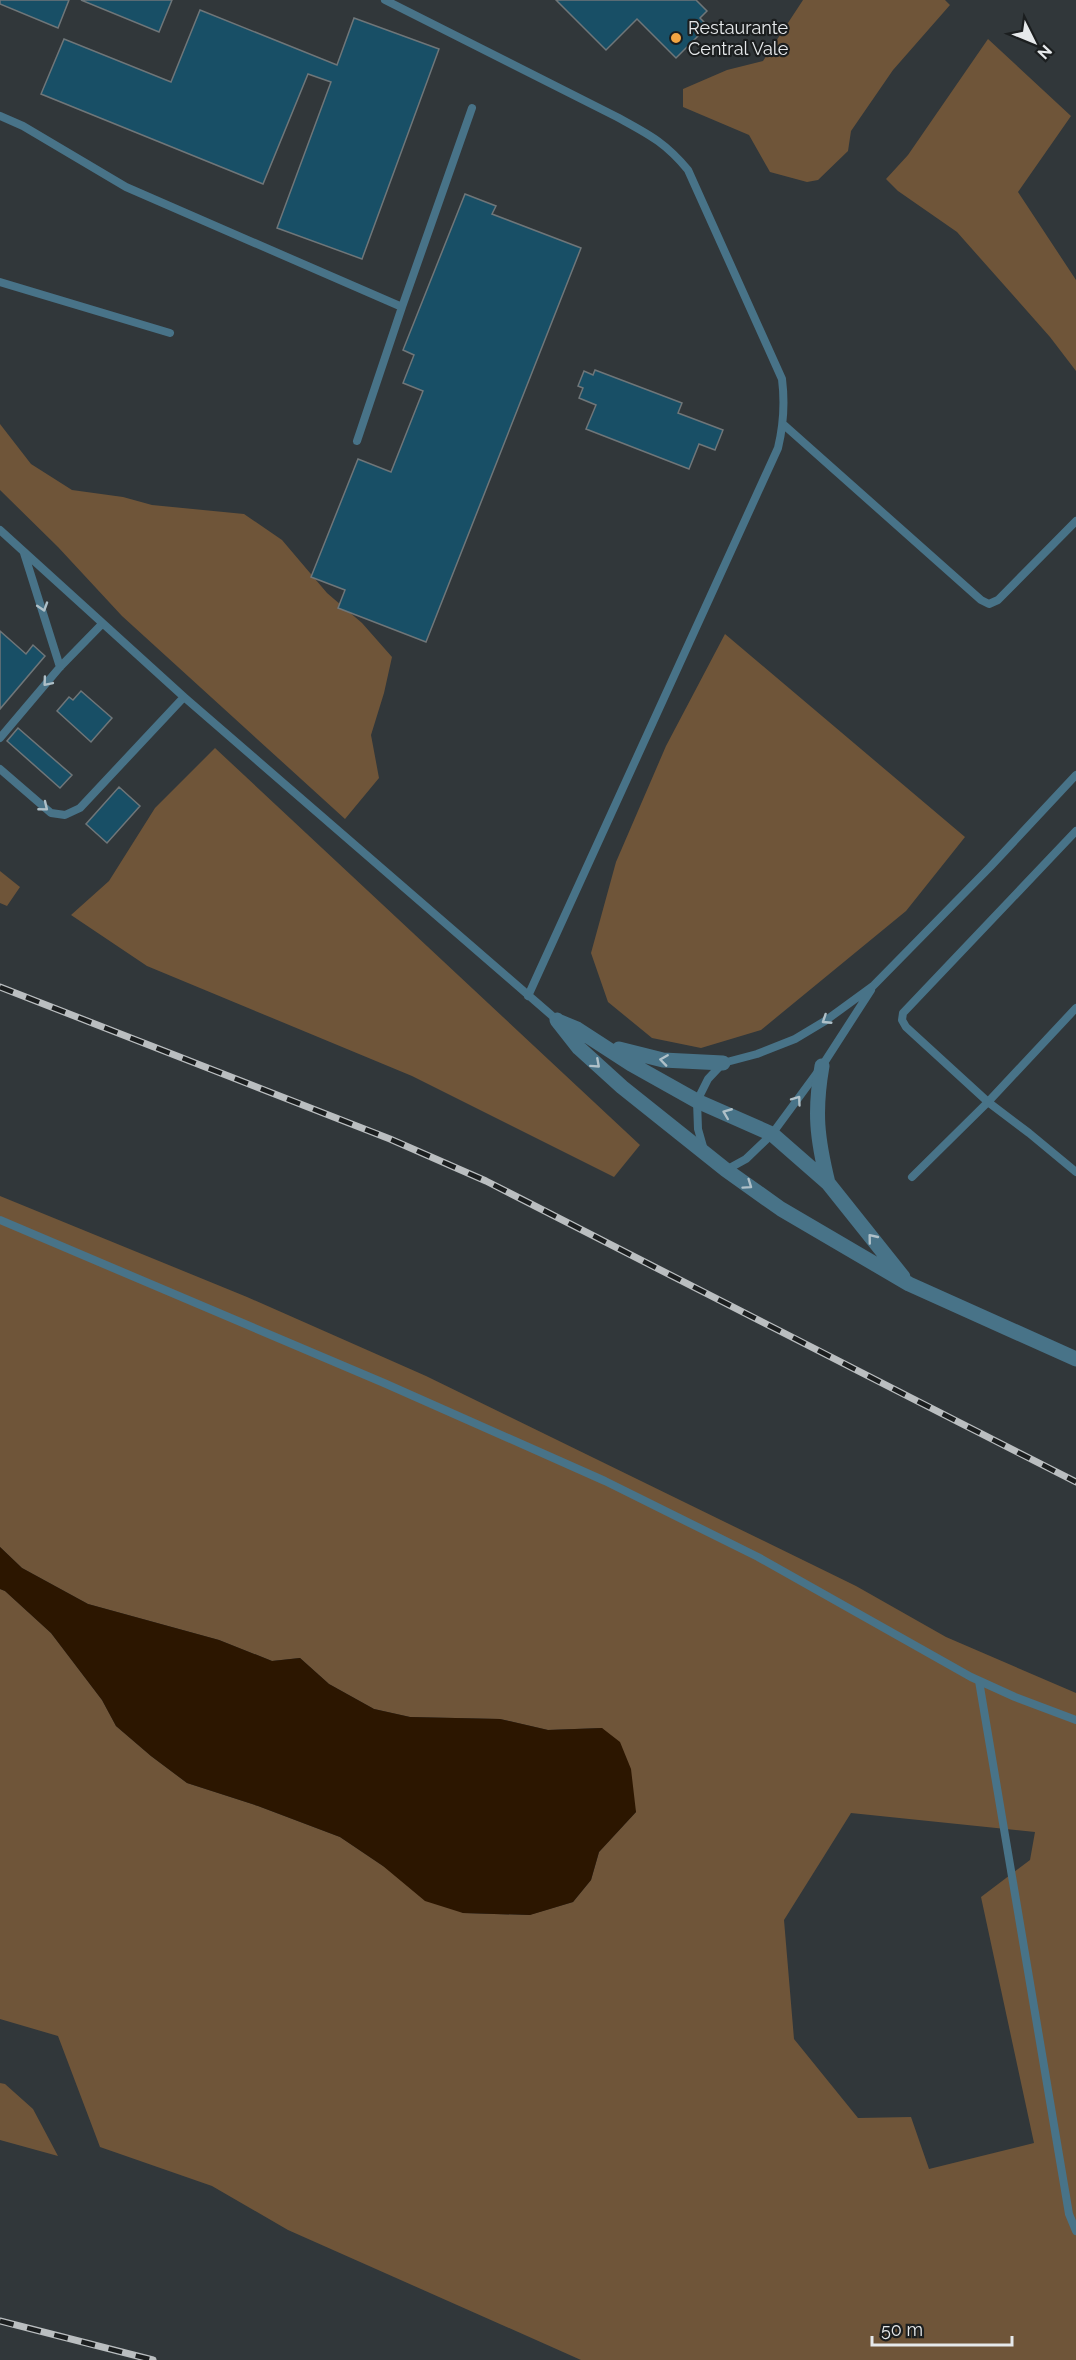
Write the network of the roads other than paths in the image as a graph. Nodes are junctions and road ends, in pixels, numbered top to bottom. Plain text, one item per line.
1 (385, 0) edge
2 (472, 108) dead end
3 (0, 116) edge
4 (0, 282) edge
5 (402, 307) junction
6 (170, 333) dead end
7 (784, 425) junction
8 (357, 441) dead end
9 (1076, 521) edge
10 (0, 530) edge
11 (24, 551) junction
12 (102, 624) junction
13 (60, 667) junction
14 (184, 697) junction
15 (0, 738) edge
16 (0, 769) edge
17 (1076, 776) edge
18 (1076, 831) edge
19 (873, 986) junction
20 (528, 996) junction
21 (1076, 1008) edge
22 (557, 1020) junction
23 (597, 1041) junction
24 (723, 1063) junction
25 (822, 1066) junction
26 (697, 1101) junction
27 (988, 1102) junction
28 (772, 1134) junction
29 (705, 1151) junction
30 (726, 1170) junction
31 (1076, 1172) edge
32 (912, 1177) dead end
33 (828, 1183) junction
34 (0, 1220) edge
35 (909, 1284) junction
36 (1076, 1359) edge
37 (980, 1681) junction
38 (1076, 1720) edge
39 (1076, 2231) edge

1 - 7 lane
2 - 5 lane
3 - 5 lane
4 - 6 lane
5 - 8 lane
7 - 9 lane
7 - 20 lane
10 - 11 lane
11 - 12 lane
11 -> 13 lane
12 - 13 lane
12 - 14 lane
13 -> 15 lane
16 -> 14 lane
14 - 20 lane
17 - 19 lane
18 - 27 lane
19 -> 24 lane
19 - 25 lane
20 - 22 lane
21 - 27 lane
22 - 23 street
22 -> 29 street
24 -> 23 street
23 - 26 street
24 - 26 lane
28 -> 25 lane
25 - 33 street
28 -> 26 street
26 - 29 lane
27 - 31 lane
27 - 32 lane
28 - 30 lane
28 - 33 street
29 - 30 street
30 -> 35 street
35 -> 33 street
34 - 37 lane
35 - 36 street
37 - 38 lane
37 - 39 lane

